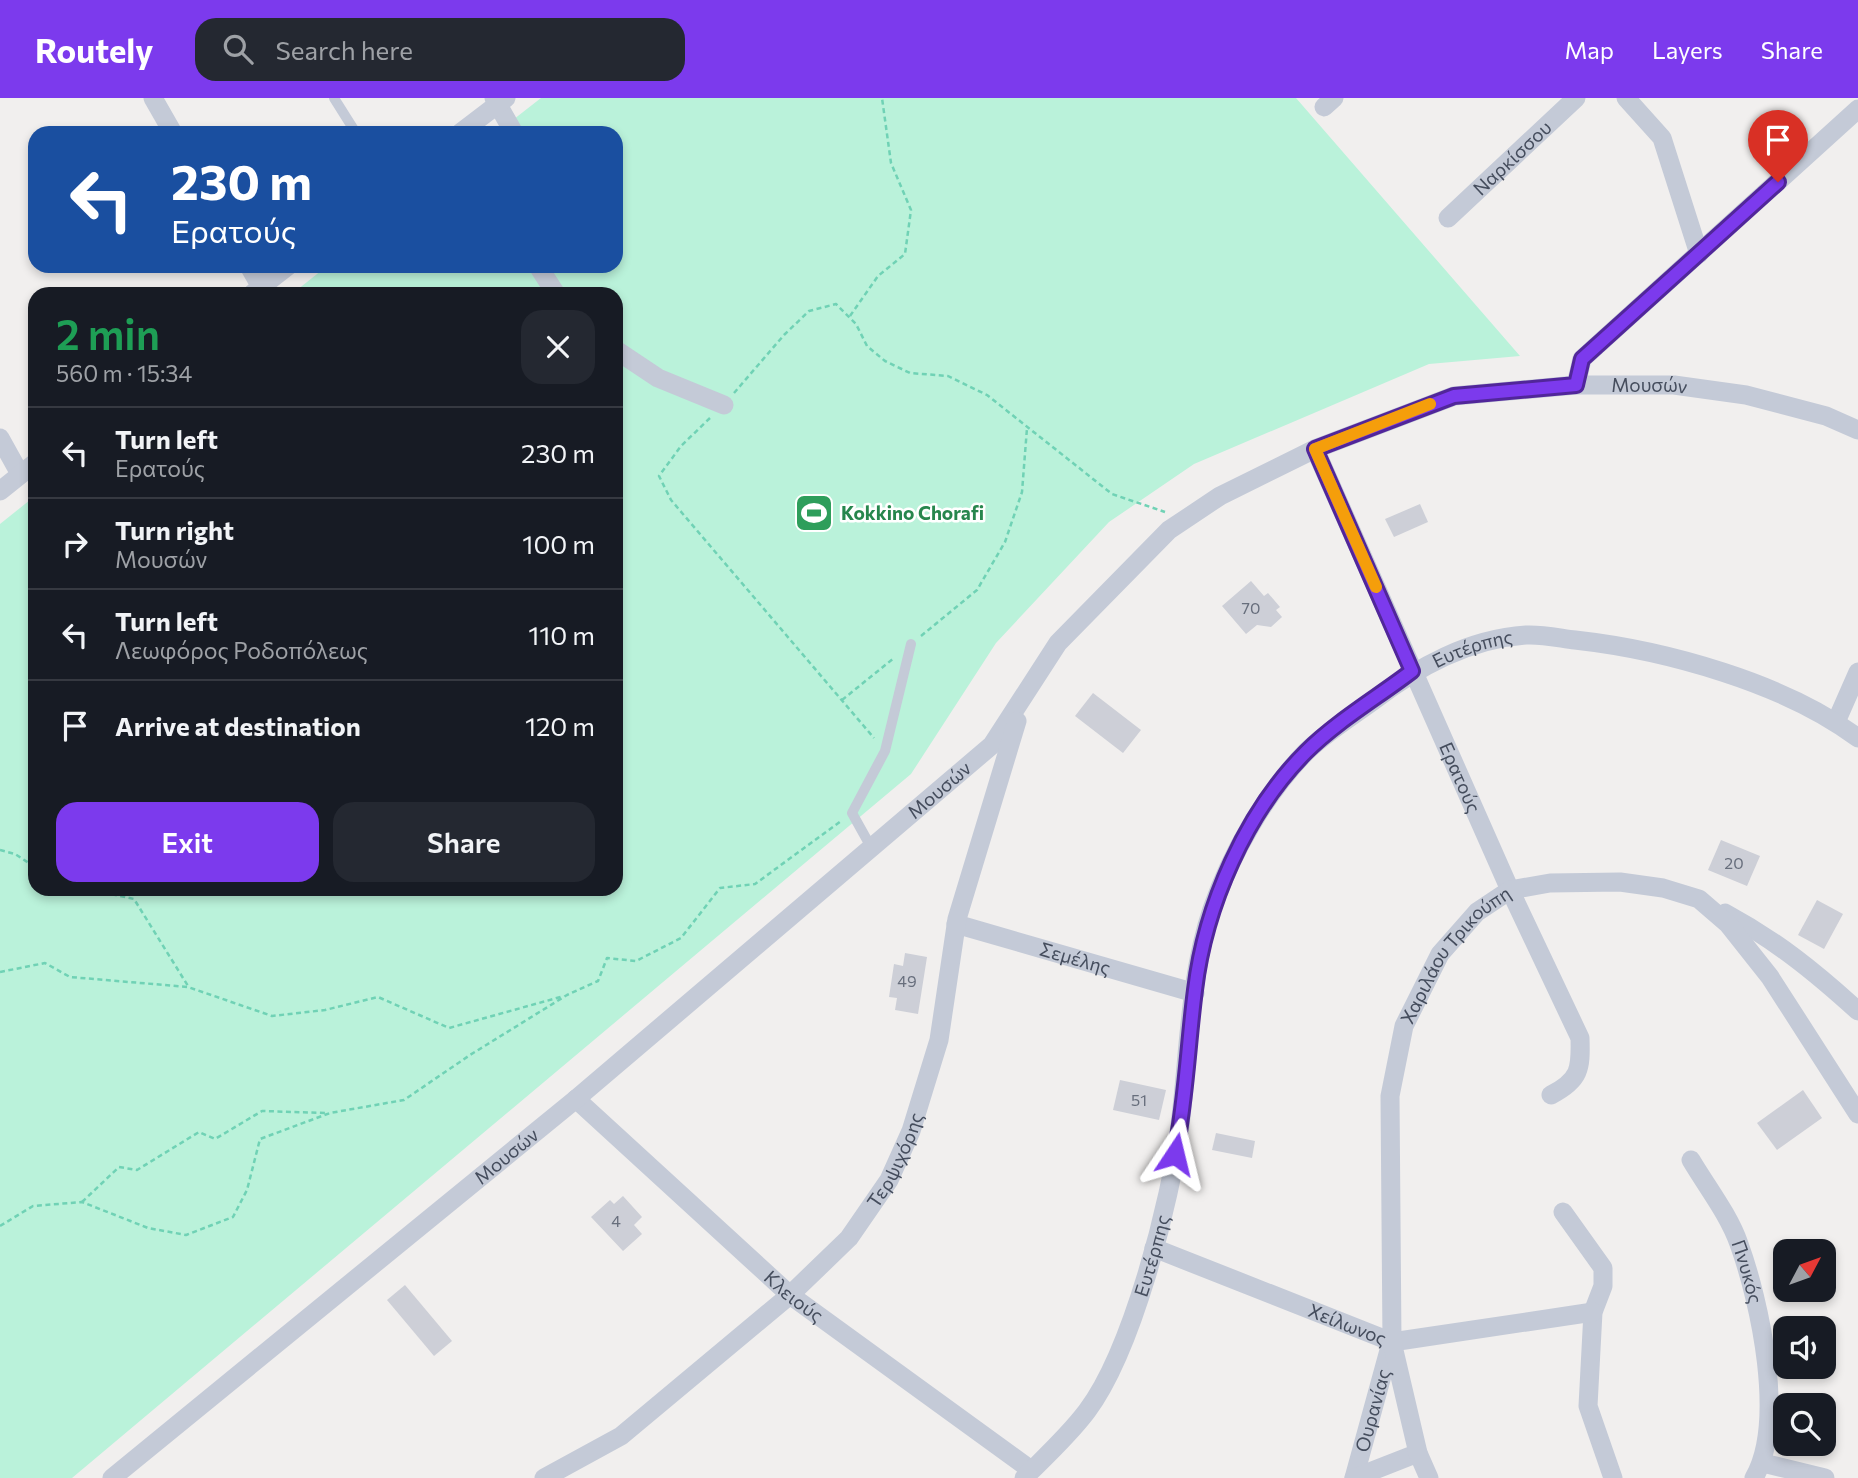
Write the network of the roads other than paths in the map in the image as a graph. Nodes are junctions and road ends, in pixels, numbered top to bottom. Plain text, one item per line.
1 (153, 98) edge
2 (334, 98) edge
3 (1576, 98) edge
4 (1626, 98) edge
5 (499, 100) edge
6 (1858, 110) edge
7 (169, 126) edge
8 (352, 126) edge
9 (468, 126) edge
10 (511, 126) edge
11 (1448, 218) dead end
12 (1699, 254) junction
13 (279, 273) edge
14 (261, 287) edge
15 (623, 355) edge
16 (1576, 385) junction
17 (724, 405) road end
18 (1858, 430) edge
19 (0, 438) edge
20 (1315, 449) junction
21 (28, 468) edge
22 (0, 491) edge
23 (911, 644) road end
24 (1412, 671) junction
25 (1858, 672) edge
26 (1024, 697) joint
27 (1836, 722) junction
28 (1858, 738) edge
29 (999, 751) junction
30 (871, 847) junction
31 (1510, 890) junction
32 (1709, 905) junction
33 (956, 924) junction
34 (1195, 993) junction
35 (1858, 1011) edge
36 (1552, 1095) dead end
37 (576, 1099) junction
38 (1858, 1114) edge
39 (1692, 1160) dead end
40 (1563, 1212) dead end
41 (1154, 1248) junction
42 (790, 1295) junction
43 (1593, 1312) junction
44 (1392, 1342) junction
45 (1418, 1453) junction
46 (1759, 1470) edge
47 (1028, 1474) edge
48 (112, 1478) edge
49 (544, 1478) edge
50 (1354, 1478) edge
51 (1429, 1478) edge
52 (1613, 1478) edge
53 (1825, 1478) edge

1 - 7 street
2 - 8 lane
3 - 11 street, Ναρκίσσου
4 - 12 street
5 - 9 street
5 - 10 street
6 - 12 street
12 - 16 street
13 - 14 street
15 - 17 street
16 - 18 street, Μουσών
16 - 20 street, Μουσών
19 - 21 street
20 - 24 street, Ερατούς
20 - 26 street, Μουσών
21 - 22 street
23 - 30 lane
24 - 27 street, Ευτέρπης
24 - 31 street, Ερατούς
24 - 34 street, Ευτέρπης
25 - 27 street
26 - 29 street, Τερψιχόρης
27 - 28 street, Ευτέρπης
29 - 30 street, Μουσών
29 - 33 street, Τερψιχόρης
30 - 37 street, Μουσών
31 - 32 street, Χαριλάου Τρικούπη
31 - 36 street, Ερατούς
31 - 44 street, Χαριλάου Τρικούπη
32 - 35 street
32 - 38 street, Χαριλάου Τρικούπη
33 - 34 street, Σεμέλης
33 - 42 street, Τερψιχόρης
34 - 41 street, Ευτέρπης
37 - 42 street, Κλειούς
37 - 48 street, Μουσών
39 - 46 street, Πνυκός
40 - 43 street
41 - 44 street, Χείλωνος
41 - 47 street, Ευτέρπης
42 - 47 street, Κλειούς
42 - 49 street, Τερψιχόρης
43 - 44 street, Χείλωνος
43 - 52 street
44 - 45 street, Χαριλάου Τρικούπη
44 - 50 street, Ουρανίας
45 - 50 street
45 - 51 street, Χαριλάου Τρικούπη
46 - 53 street

